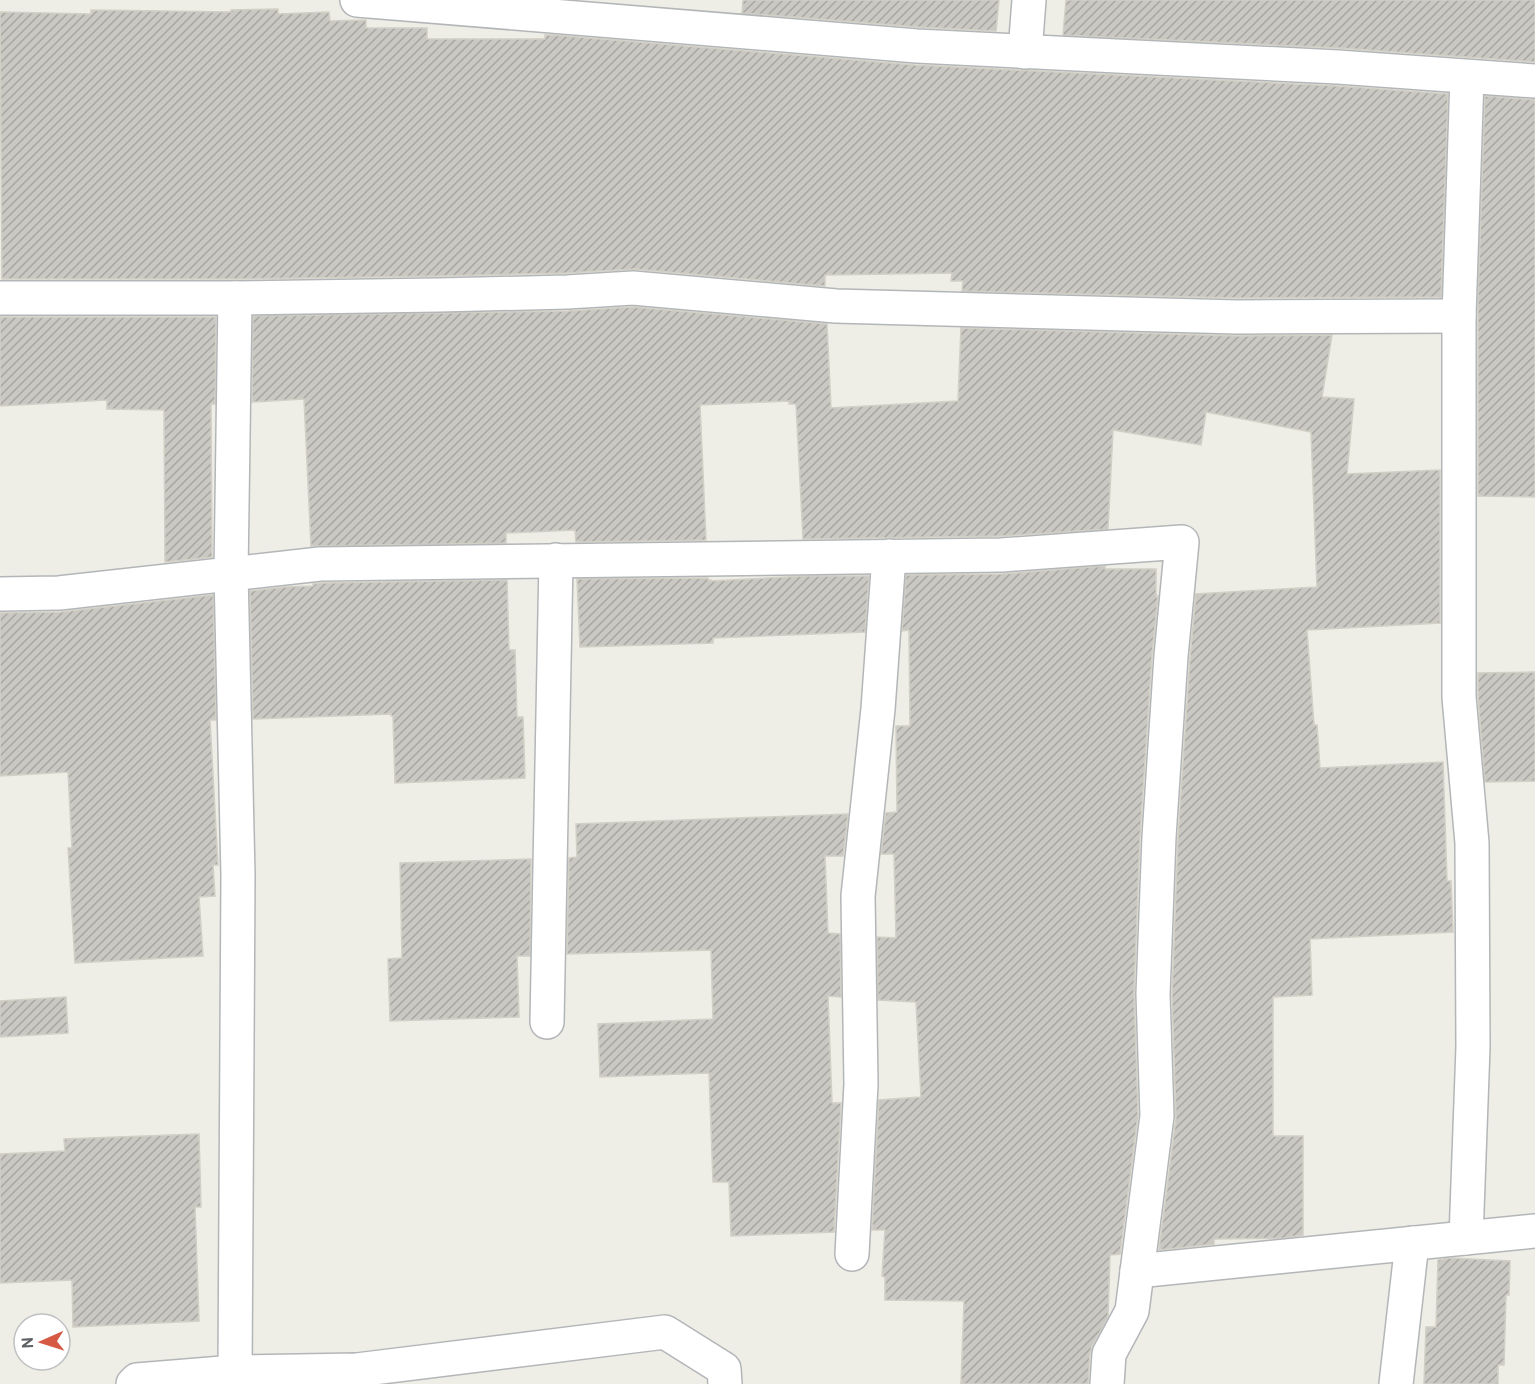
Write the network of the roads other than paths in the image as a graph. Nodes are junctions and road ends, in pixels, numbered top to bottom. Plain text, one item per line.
1 (357, 0) edge
2 (1029, 0) edge
3 (614, 11) edge
4 (1025, 52) junction
5 (1467, 77) junction
6 (1535, 81) edge
7 (0, 297) edge
8 (235, 298) junction
9 (1459, 316) junction
10 (889, 556) junction
11 (556, 560) junction
12 (231, 573) junction
13 (0, 594) edge
14 (547, 1022) dead end
15 (1535, 1231) edge
16 (1466, 1238) junction
17 (1413, 1243) junction
18 (852, 1254) dead end
19 (1137, 1271) junction
20 (235, 1371) junction
21 (407, 1374) edge
22 (134, 1384) edge
23 (725, 1384) edge
24 (1107, 1384) edge
25 (1396, 1384) edge

1 - 3 street
2 - 4 street
3 - 4 street
4 - 5 street
5 - 6 street
5 - 9 street
7 - 8 street
8 - 9 street
8 - 12 street
9 - 16 street
10 - 11 street
10 - 18 street
10 - 19 street
11 - 12 street
11 - 14 street
12 - 13 street
12 - 20 street
15 - 16 street
16 - 17 street
17 - 19 street
17 - 25 street
19 - 24 street
20 - 21 street
20 - 22 street
21 - 23 street

